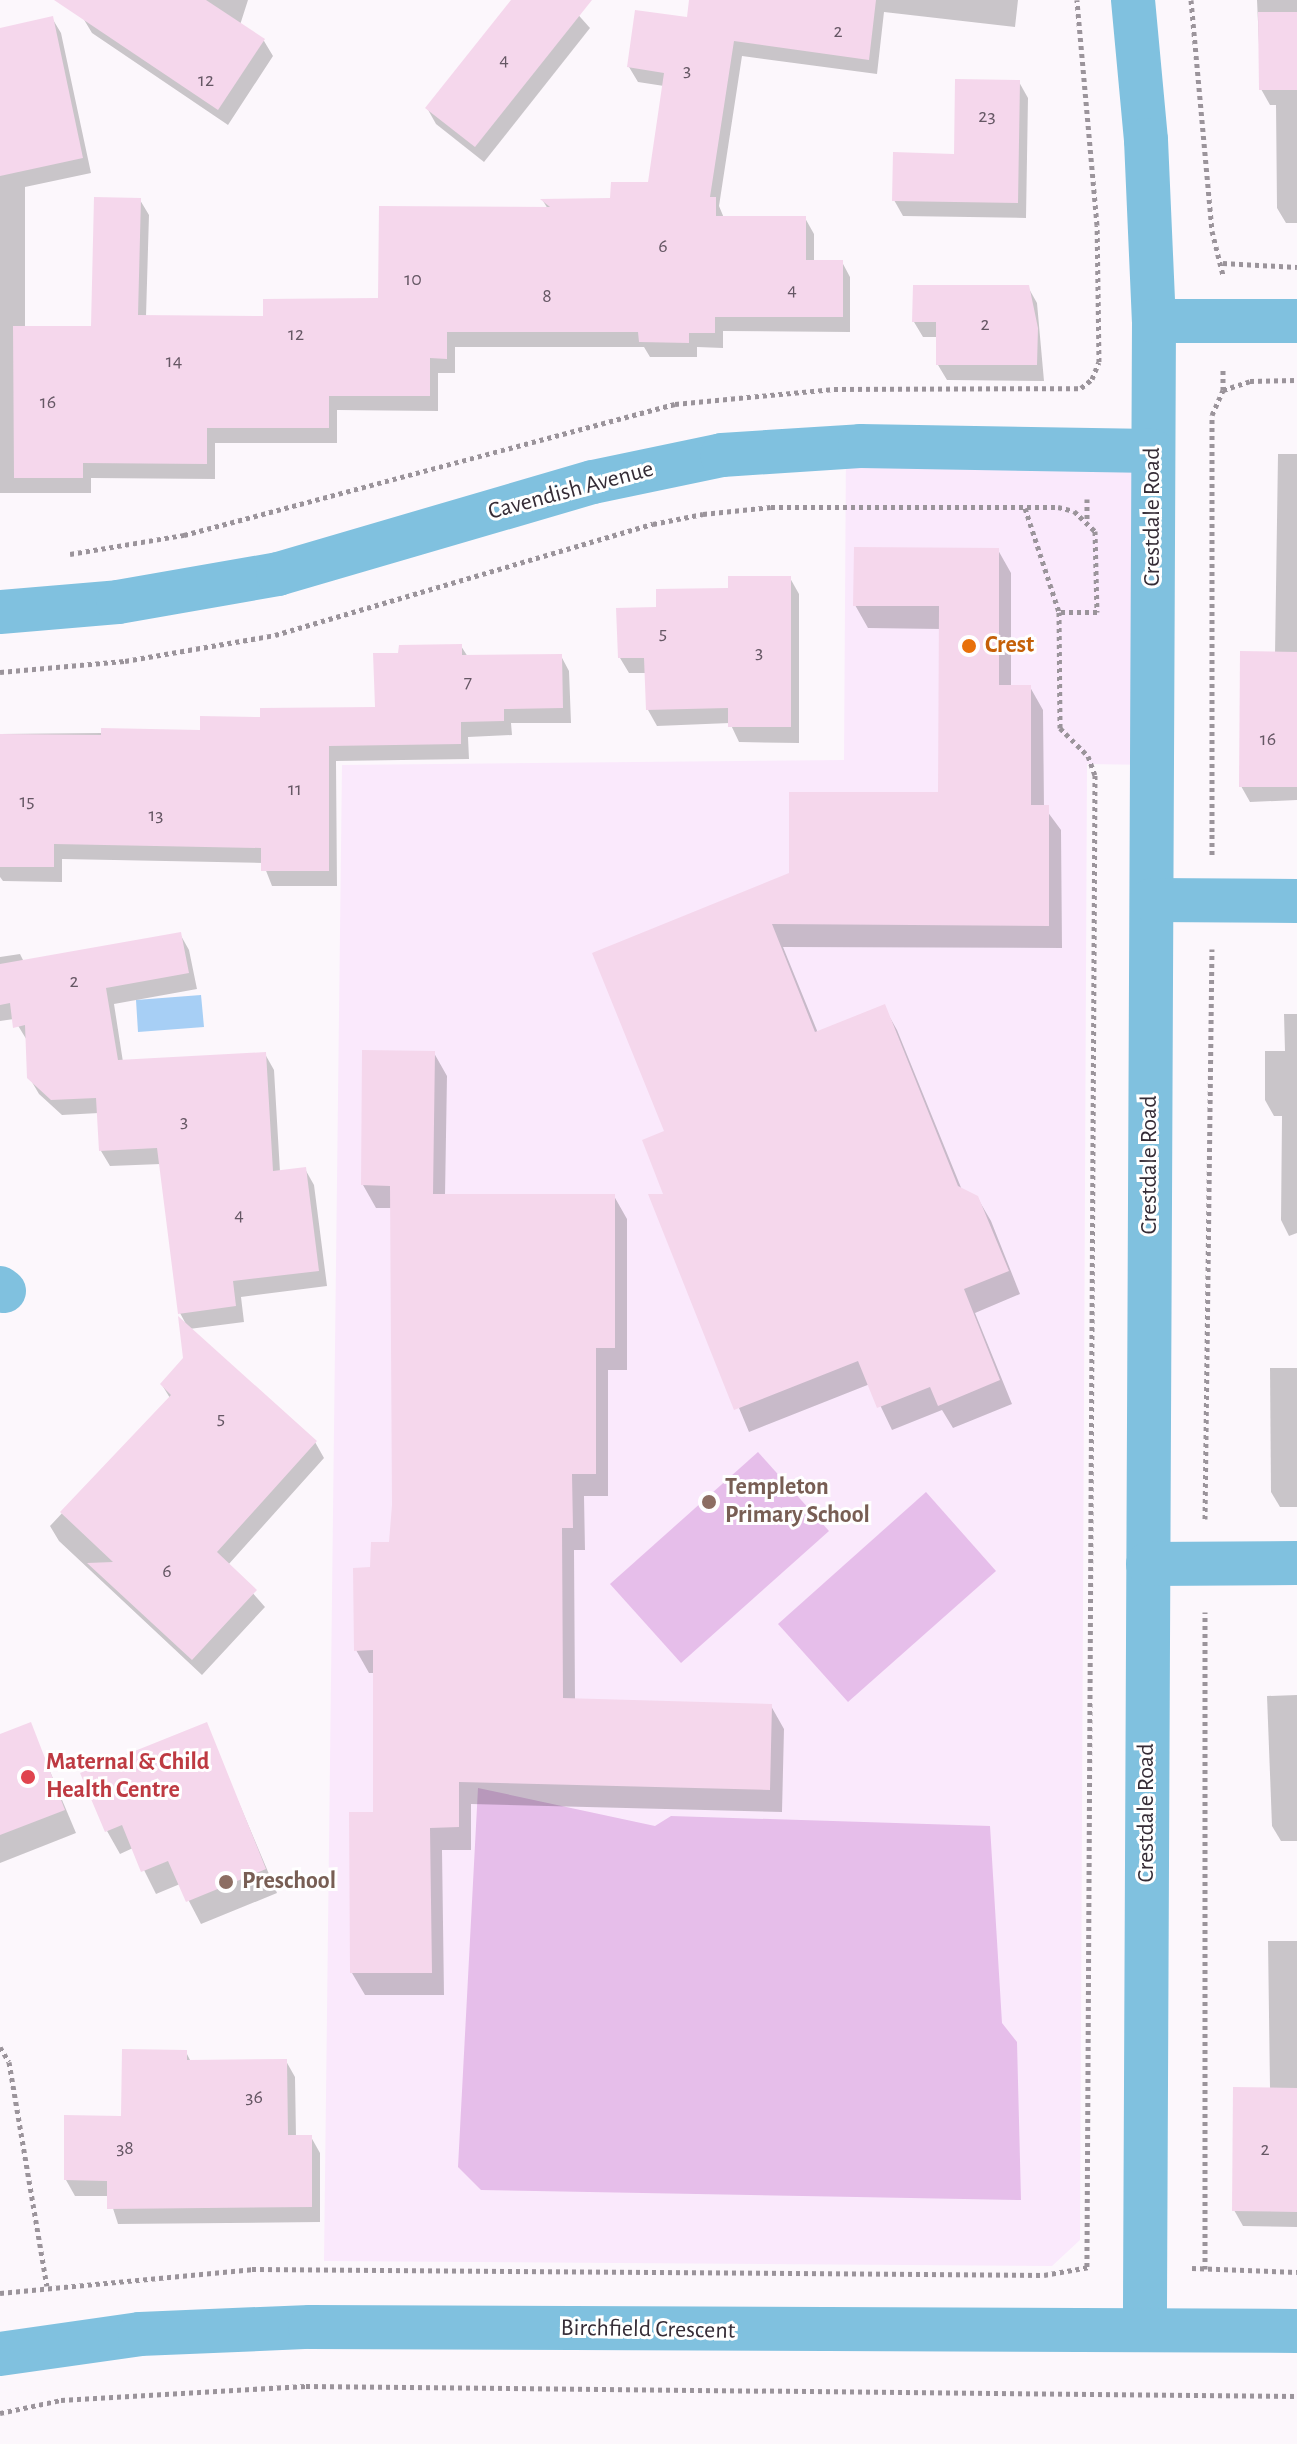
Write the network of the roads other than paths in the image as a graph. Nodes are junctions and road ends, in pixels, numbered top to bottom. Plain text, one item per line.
1 (1133, 0) edge
2 (1154, 321) junction
3 (1297, 321) edge
4 (1153, 451) junction
5 (0, 612) edge
6 (1152, 900) junction
7 (1297, 901) edge
8 (1297, 1563) edge
9 (1148, 1564) junction
10 (1145, 2330) junction
11 (1297, 2331) edge
12 (0, 2354) edge

1 - 2 street, Crestdale Road
2 - 3 street
2 - 4 street, Crestdale Road
4 - 5 street, Cavendish Avenue
4 - 6 street, Crestdale Road
6 - 7 street
6 - 9 street, Crestdale Road
8 - 9 street
9 - 10 street, Crestdale Road
10 - 11 street, Birchfield Crescent
10 - 12 street, Birchfield Crescent

